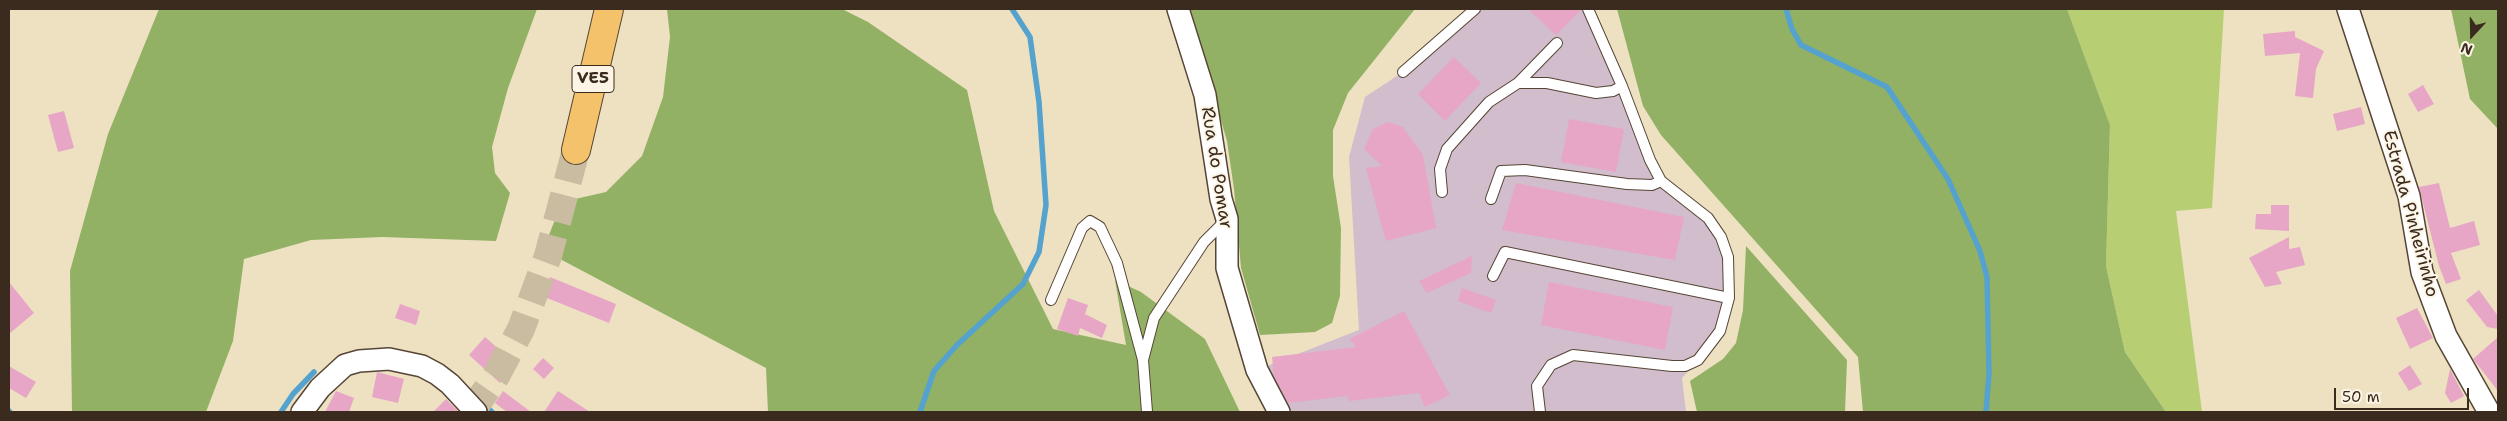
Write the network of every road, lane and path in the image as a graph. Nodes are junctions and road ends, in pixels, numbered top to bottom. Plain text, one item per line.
1 (610, 9) edge
2 (1178, 9) edge
3 (1475, 9) edge
4 (1588, 9) edge
5 (2348, 9) edge
6 (1557, 43) dead end
7 (1403, 72) dead end
8 (1518, 83) junction
9 (1622, 86) junction
10 (576, 150) tunnel mouth
11 (1661, 181) junction
12 (1442, 192) dead end
13 (1491, 199) dead end
14 (1227, 219) junction
15 (1493, 276) dead end
16 (1729, 298) junction
17 (1051, 300) dead end
18 (1143, 360) junction
19 (302, 412) edge
20 (476, 412) edge
21 (1147, 412) edge
22 (1278, 412) edge
23 (1540, 412) edge
24 (2489, 412) edge

1 - 10 main road, VE5
2 - 14 street, Rua do Pomar
3 - 7 lane
4 - 9 lane
5 - 24 street, Estrada Pinheirinho
6 - 8 lane
8 - 9 lane
8 - 12 lane
9 - 11 lane
11 - 13 lane
11 - 16 lane
14 - 18 lane
14 - 22 street, Rua do Pomar
15 - 16 lane
16 - 23 lane
17 - 18 lane
18 - 21 lane
19 - 20 street

